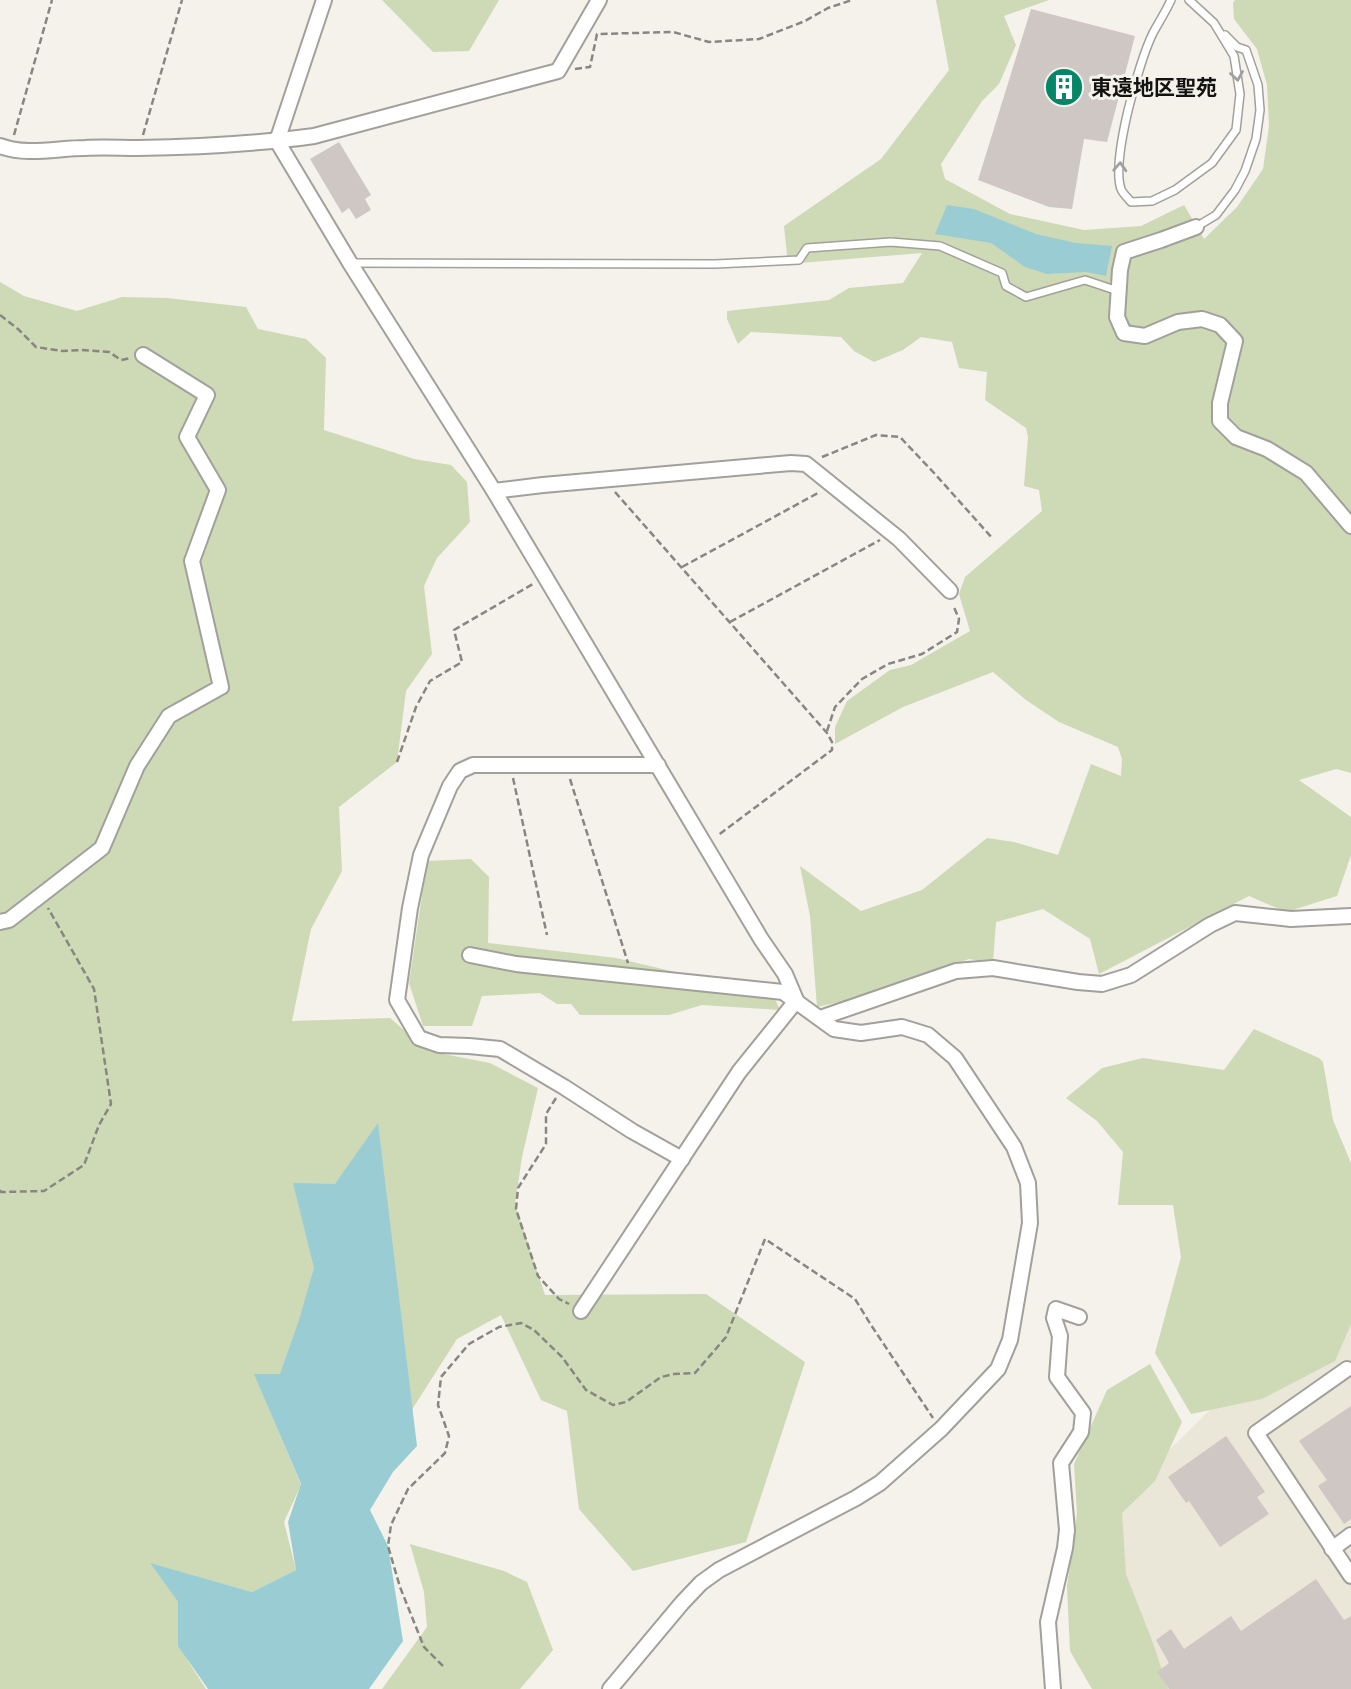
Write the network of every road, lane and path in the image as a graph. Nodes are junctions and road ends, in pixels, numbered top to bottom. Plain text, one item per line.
1 (52, 0) edge
2 (182, 0) edge
3 (324, 0) edge
4 (599, 0) edge
5 (852, 0) edge
6 (1171, 0) edge
7 (1189, 0) edge
8 (1214, 23) junction
9 (558, 71) junction
10 (277, 141) junction
11 (5, 148) edge
12 (139, 148) junction
13 (1196, 227) joint
14 (350, 263) junction
15 (1118, 292) junction
16 (0, 314) edge
17 (143, 355) joint
18 (806, 464) junction
19 (603, 479) junction
20 (833, 485) junction
21 (494, 491) junction
22 (1351, 526) edge
23 (892, 534) junction
24 (993, 539) dead end
25 (682, 567) junction
26 (545, 577) junction
27 (950, 591) joint
28 (730, 622) junction
29 (827, 733) junction
30 (397, 762) dead end
31 (510, 764) junction
32 (658, 765) junction
33 (566, 766) junction
34 (705, 844) junction
35 (41, 895) junction
36 (1351, 916) edge
37 (0, 922) edge
38 (547, 935) dead end
39 (470, 955) dead end
40 (633, 976) junction
41 (796, 1001) junction
42 (820, 1018) junction
43 (564, 1087) junction
44 (682, 1159) junction
45 (0, 1190) edge
46 (581, 1311) joint
47 (1079, 1317) dead end
48 (1347, 1369) dead end
49 (941, 1429) junction
50 (1351, 1535) edge
51 (1332, 1549) junction
52 (1351, 1576) edge
53 (443, 1666) dead end
54 (610, 1689) edge
55 (1053, 1689) edge

1 - 11 path
2 - 12 path
3 - 10 street
4 - 9 street
5 - 9 path
8 -> 6 lane
7 - 8 lane
8 - 13 lane
9 - 10 street
10 - 12 street
10 - 14 street
11 - 12 street
13 - 15 street
14 - 15 lane
14 - 21 street
15 - 22 street
16 - 17 path
17 - 35 street
18 - 19 street
18 - 20 street
18 - 24 path
19 - 21 street
19 - 25 path
20 - 23 street
20 - 25 path
21 - 26 street
23 - 27 street
23 - 28 path
25 - 28 path
26 - 30 path
26 - 32 street
27 - 29 path
28 - 29 path
29 - 34 path
31 - 33 street
31 - 38 path
31 - 43 street
32 - 33 street
32 - 34 street
33 - 40 path
34 - 41 street
35 - 37 street
35 - 45 path
36 - 42 street
39 - 40 street
40 - 41 street
41 - 42 street
41 - 44 street
42 - 49 street
43 - 44 street
43 - 46 path
44 - 46 street
47 - 55 street
48 - 51 street
49 - 53 path
49 - 54 street
50 - 51 street
51 - 52 street

